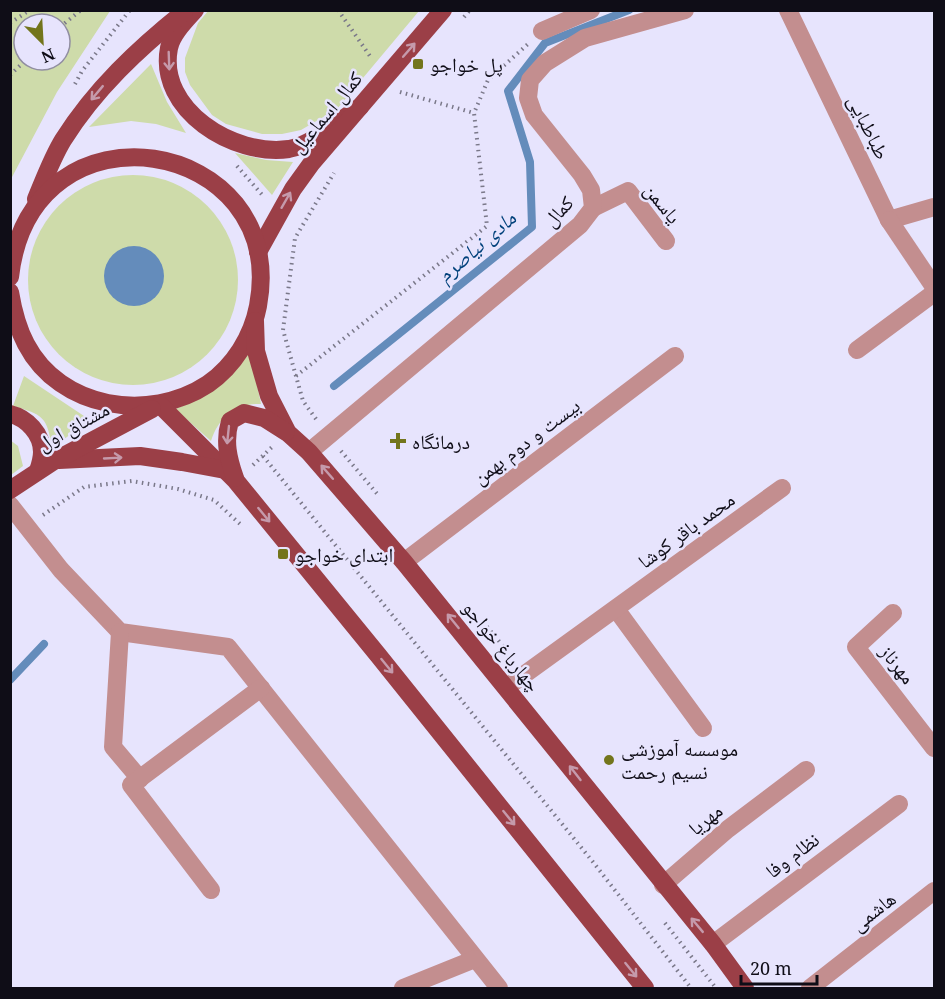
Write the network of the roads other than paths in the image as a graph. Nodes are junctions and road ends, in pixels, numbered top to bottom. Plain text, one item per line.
1 (185, 10) edge
2 (195, 10) edge
3 (443, 10) edge
4 (591, 10) edge
5 (685, 10) edge
6 (788, 10) edge
7 (542, 32) road end
8 (360, 107) junction
9 (934, 207) edge
10 (593, 208) junction
11 (889, 220) junction
12 (24, 225) junction
13 (666, 242) dead end
14 (258, 252) junction
15 (10, 277) edge
16 (934, 287) edge
17 (10, 292) edge
18 (934, 293) edge
19 (255, 321) junction
20 (12, 323) edge
21 (857, 350) dead end
22 (675, 356) dead end
23 (160, 405) junction
24 (10, 414) edge
25 (288, 433) junction
26 (309, 452) junction
27 (54, 461) junction
28 (38, 471) junction
29 (231, 476) junction
30 (782, 488) dead end
31 (10, 490) edge
32 (10, 505) edge
33 (404, 562) junction
34 (616, 609) junction
35 (893, 613) dead end
36 (120, 633) junction
37 (507, 687) junction
38 (261, 688) junction
39 (703, 728) dead end
40 (934, 748) edge
41 (806, 770) dead end
42 (140, 779) junction
43 (898, 804) dead end
44 (663, 885) junction
45 (211, 890) dead end
46 (934, 891) edge
47 (713, 944) junction
48 (475, 959) junction
49 (403, 988) edge
50 (499, 988) edge
51 (645, 988) edge
52 (745, 988) edge
53 (810, 988) edge

1 -> 12 main road
2 -> 8 main road
8 -> 3 main road, کمال اسماعیل
4 - 7 street
5 - 10 street, کمال
6 - 11 street, طباطبایی
14 -> 8 main road, کمال اسماعیل
9 - 11 street
10 - 13 street, یاسمن
10 - 26 street, کمال
11 - 16 street, طباطبایی
12 - 14 main road
12 - 15 main road
14 - 19 main road
17 - 20 main road
18 - 21 street
19 - 23 main road
19 - 25 main road, چهارباغ خواجو
20 - 23 main road
22 - 33 street, بیست و دوم بهمن
23 - 27 main road, مشتاق اول
23 - 29 main road
24 - 28 main road
25 - 26 main road, چهارباغ خواجو
25 -> 29 main road
33 -> 26 main road, چهارباغ خواجو
27 - 28 main road, مشتاق اول
27 -> 29 main road
28 - 31 main road, مشتاق اول
29 -> 51 main road
30 - 34 street, محمد باقر کوشا
32 - 36 street
37 -> 33 main road, چهارباغ خواجو
34 - 37 street, محمد باقر کوشا
34 - 39 street
35 - 40 street, مهرناز
36 - 38 street
36 - 42 street
44 -> 37 main road, چهارباغ خواجو
38 - 42 street
38 - 48 street
41 - 44 street, مهریا
42 - 45 street
43 - 47 street, نظام وفا
47 -> 44 main road, چهارباغ خواجو
46 - 53 street, هاشمی
47 - 52 main road, چهارباغ خواجو
48 - 49 street
48 - 50 street

